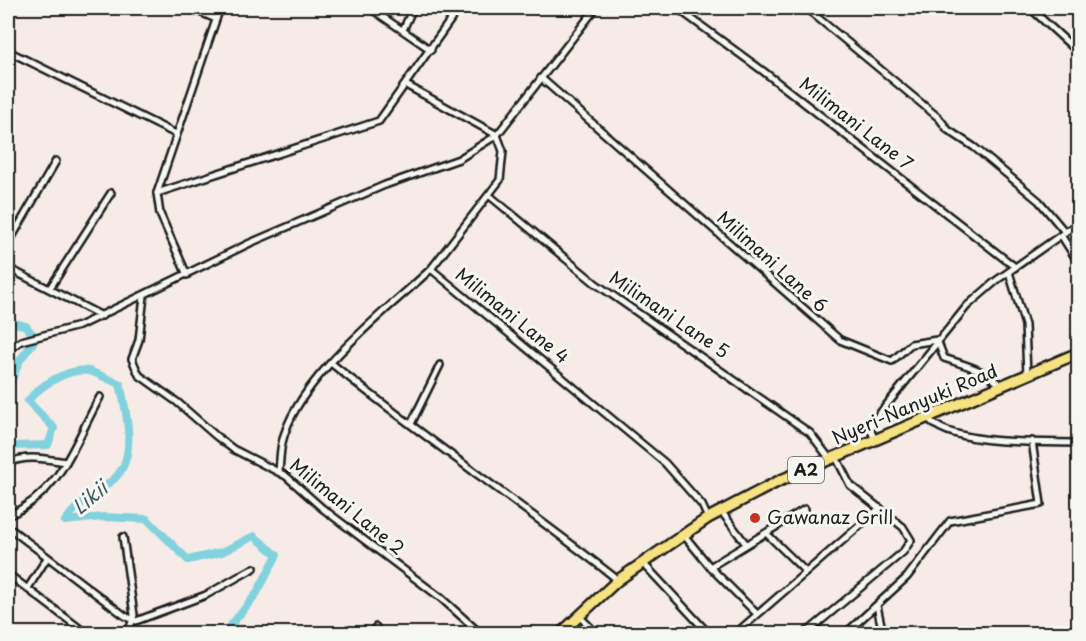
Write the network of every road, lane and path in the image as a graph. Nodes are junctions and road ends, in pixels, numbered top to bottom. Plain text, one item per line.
1 (190, 8) edge
2 (220, 8) edge
3 (370, 8) edge
4 (413, 8) edge
5 (459, 8) edge
6 (596, 8) edge
7 (677, 8) edge
8 (806, 8) edge
9 (1030, 8) edge
10 (216, 19) junction
11 (403, 30) junction
12 (431, 50) junction
13 (8, 51) edge
14 (1078, 52) edge
15 (541, 78) junction
16 (406, 85) junction
17 (176, 134) junction
18 (497, 135) junction
19 (56, 161) dead end
20 (111, 193) dead end
21 (157, 193) junction
22 (490, 196) junction
23 (1078, 223) edge
24 (1063, 234) junction
25 (8, 244) edge
26 (1078, 262) edge
27 (1015, 267) junction
28 (8, 268) edge
29 (431, 269) junction
30 (1009, 272) junction
31 (187, 275) junction
32 (50, 288) junction
33 (144, 296) junction
34 (102, 316) junction
35 (937, 340) junction
36 (8, 350) edge
37 (1078, 353) edge
38 (331, 363) junction
39 (440, 365) dead end
40 (1027, 375) junction
41 (1001, 386) junction
42 (100, 397) dead end
43 (928, 418) junction
44 (411, 424) junction
45 (875, 440) junction
46 (1032, 441) junction
47 (1078, 443) edge
48 (833, 458) junction
49 (8, 462) edge
50 (66, 462) junction
51 (279, 471) junction
52 (880, 508) junction
53 (805, 509) dead end
54 (721, 511) junction
55 (8, 516) edge
56 (708, 518) junction
57 (8, 527) edge
58 (683, 534) junction
59 (767, 534) junction
60 (123, 537) dead end
61 (746, 544) junction
62 (47, 558) junction
63 (642, 562) junction
64 (710, 567) junction
65 (254, 568) dead end
66 (806, 572) junction
67 (8, 574) edge
68 (618, 580) junction
69 (28, 588) junction
70 (877, 606) junction
71 (757, 614) junction
72 (579, 616) junction
73 (133, 620) junction
74 (376, 627) dead end
75 (8, 631) edge
76 (82, 632) edge
77 (1078, 632) edge
78 (12, 633) edge
79 (128, 633) edge
80 (371, 633) edge
81 (481, 633) edge
82 (560, 633) edge
83 (597, 633) edge
84 (709, 633) edge
85 (735, 633) edge
86 (805, 633) edge
87 (845, 633) edge
88 (883, 633) edge
89 (1070, 633) edge

1 - 10 street
2 - 10 street
3 - 11 street
4 - 11 street
5 - 12 street
6 - 15 street
7 - 27 street, Milimani Lane 7
8 - 24 street
9 - 14 street
10 - 17 street
11 - 12 street
12 - 16 street
13 - 17 street
15 - 18 street
15 - 35 street, Milimani Lane 6
16 - 18 street
16 - 21 street
17 - 21 street
18 - 22 street
18 - 31 street
19 - 25 street
20 - 32 street
21 - 31 street
22 - 29 street
22 - 48 street, Milimani Lane 5
23 - 24 street
24 - 26 street
24 - 27 street
27 - 30 street
28 - 32 street
29 - 38 street, Milimani Lane 4
29 - 56 street, Milimani Lane 4
30 - 35 street
30 - 40 street
31 - 33 street
32 - 34 street
33 - 34 street
33 - 51 street, Milimani Lane 2
34 - 36 street
35 - 41 street
35 - 45 street
37 - 40 highway, Nyeri-Nanyuki Road / A2
38 - 44 street
38 - 51 street, Milimani Lane 4
39 - 44 street
40 - 41 highway, Nyeri-Nanyuki Road / A2
41 - 43 highway, Nyeri-Nanyuki Road / A2
42 - 50 street
43 - 45 highway, Nyeri-Nanyuki Road / A2
43 - 46 street
44 - 68 street
45 - 48 highway, Nyeri-Nanyuki Road / A2
46 - 47 street
46 - 70 street
48 - 52 street, Milimani Lane 5
48 - 54 highway, Nyeri-Nanyuki Road / A2
49 - 50 street
50 - 55 street
51 - 81 street, Milimani Lane 2
52 - 66 street
52 - 86 street, Milimani Lane 5
53 - 59 street
54 - 56 highway, Nyeri-Nanyuki Road / A2
54 - 61 street
56 - 58 highway, Nyeri-Nanyuki Road / A2
57 - 62 street
58 - 63 highway, Nyeri-Nanyuki Road / A2
58 - 64 street
59 - 61 street
59 - 66 street
60 - 73 street
61 - 64 street
62 - 69 street
62 - 73 street
63 - 68 highway, Nyeri-Nanyuki Road / A2
63 - 84 street
64 - 71 street
65 - 73 street
66 - 71 street
67 - 69 street
68 - 72 highway, Nyeri-Nanyuki Road / A2
69 - 76 street
70 - 87 street
70 - 88 street
71 - 85 street
72 - 82 highway, Nyeri-Nanyuki Road / A2
72 - 83 street
73 - 79 street
74 - 80 street
75 - 78 street
77 - 89 street

